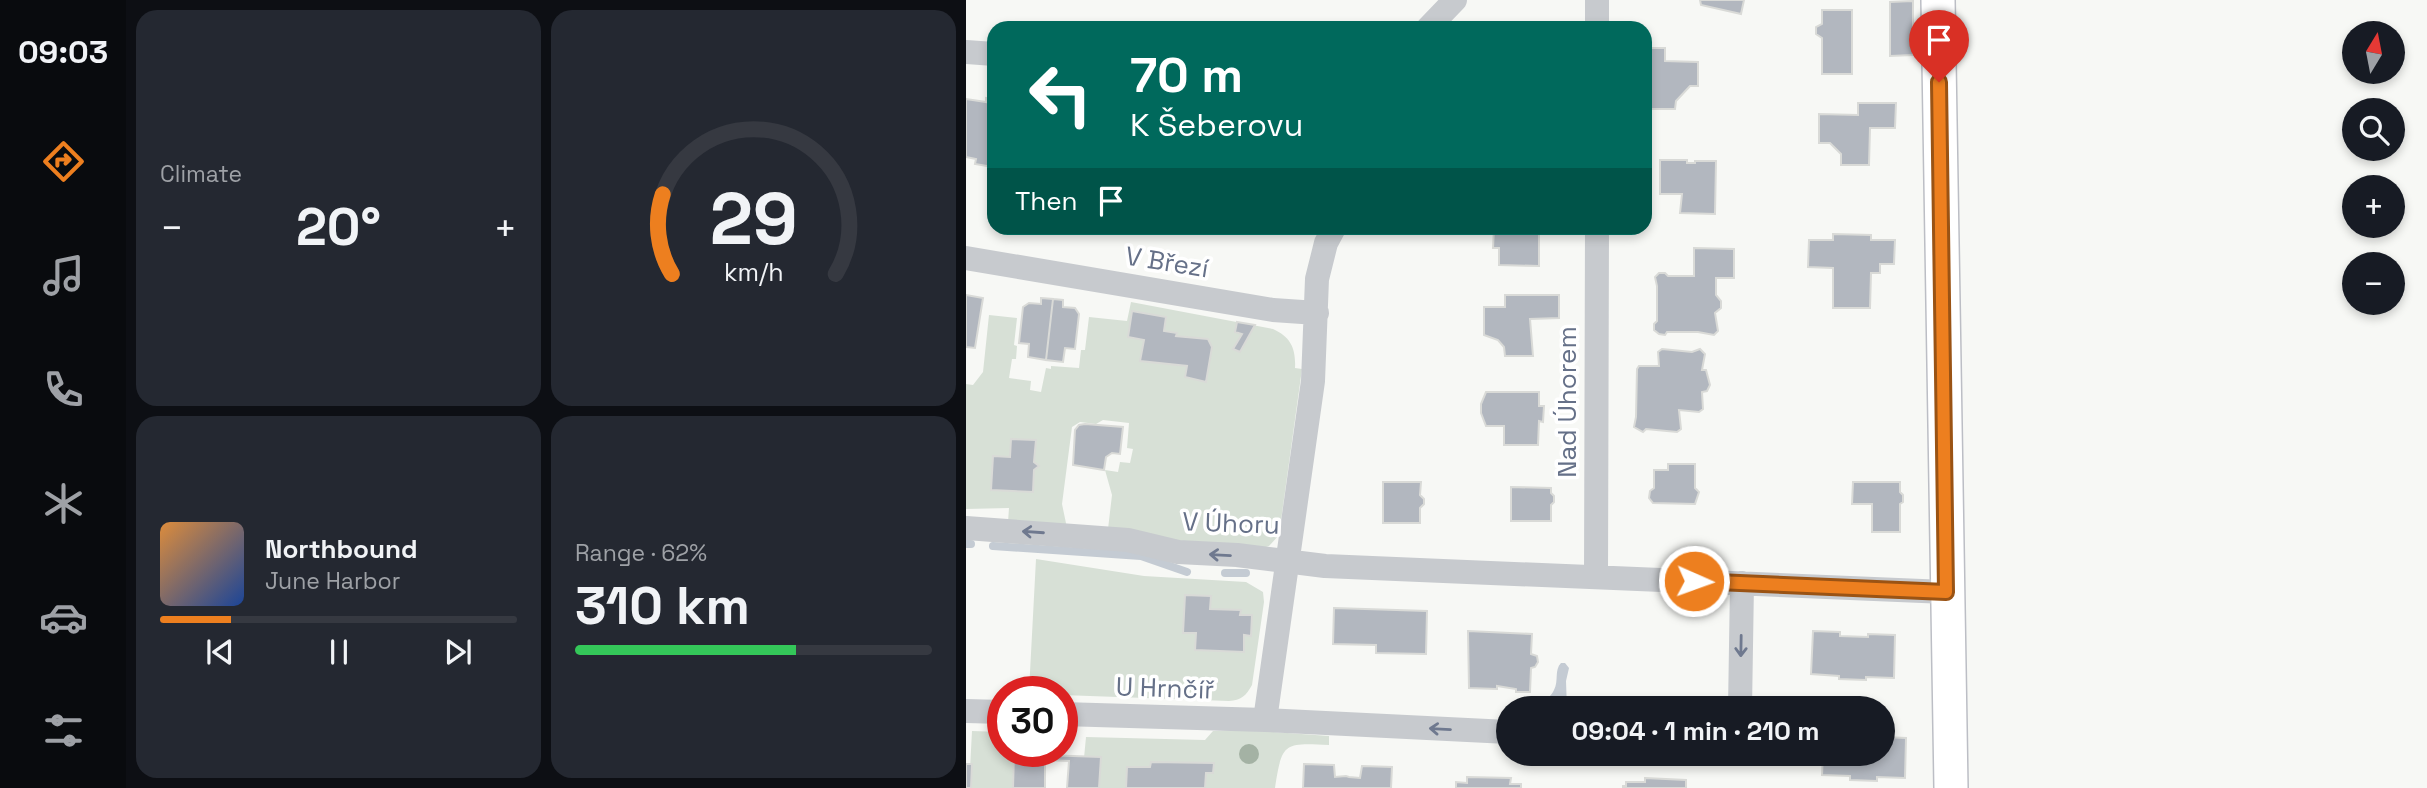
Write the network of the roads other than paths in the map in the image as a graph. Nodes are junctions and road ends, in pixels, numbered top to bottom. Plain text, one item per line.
1 (1455, 0) edge
2 (1597, 0) edge
3 (1938, 0) edge
4 (1435, 21) edge
5 (1597, 21) edge
6 (966, 52) edge
7 (987, 54) edge
8 (1330, 235) edge
9 (1597, 235) edge
10 (966, 258) edge
11 (1317, 313) junction
12 (966, 528) edge
13 (1288, 561) junction
14 (1596, 578) junction
15 (1742, 583) junction
16 (1946, 592) junction
17 (1740, 696) edge
18 (966, 711) edge
19 (987, 712) edge
20 (1078, 714) edge
21 (1265, 720) junction
22 (1496, 731) edge
23 (1951, 788) edge

1 - 4 street
2 - 5 street
3 - 16 street
6 - 7 street
8 - 11 street, V Úhoru
9 - 14 street, Nad Úhorem
10 - 11 street, V Březí
11 - 13 street, V Úhoru
13 -> 12 street, V Úhoru
13 - 14 street
13 - 21 street
14 - 15 street
15 - 16 street
15 -> 17 street
16 - 23 street
18 - 19 street
20 - 21 street, U Hrnčíř
22 -> 21 street, U Hrnčíř

